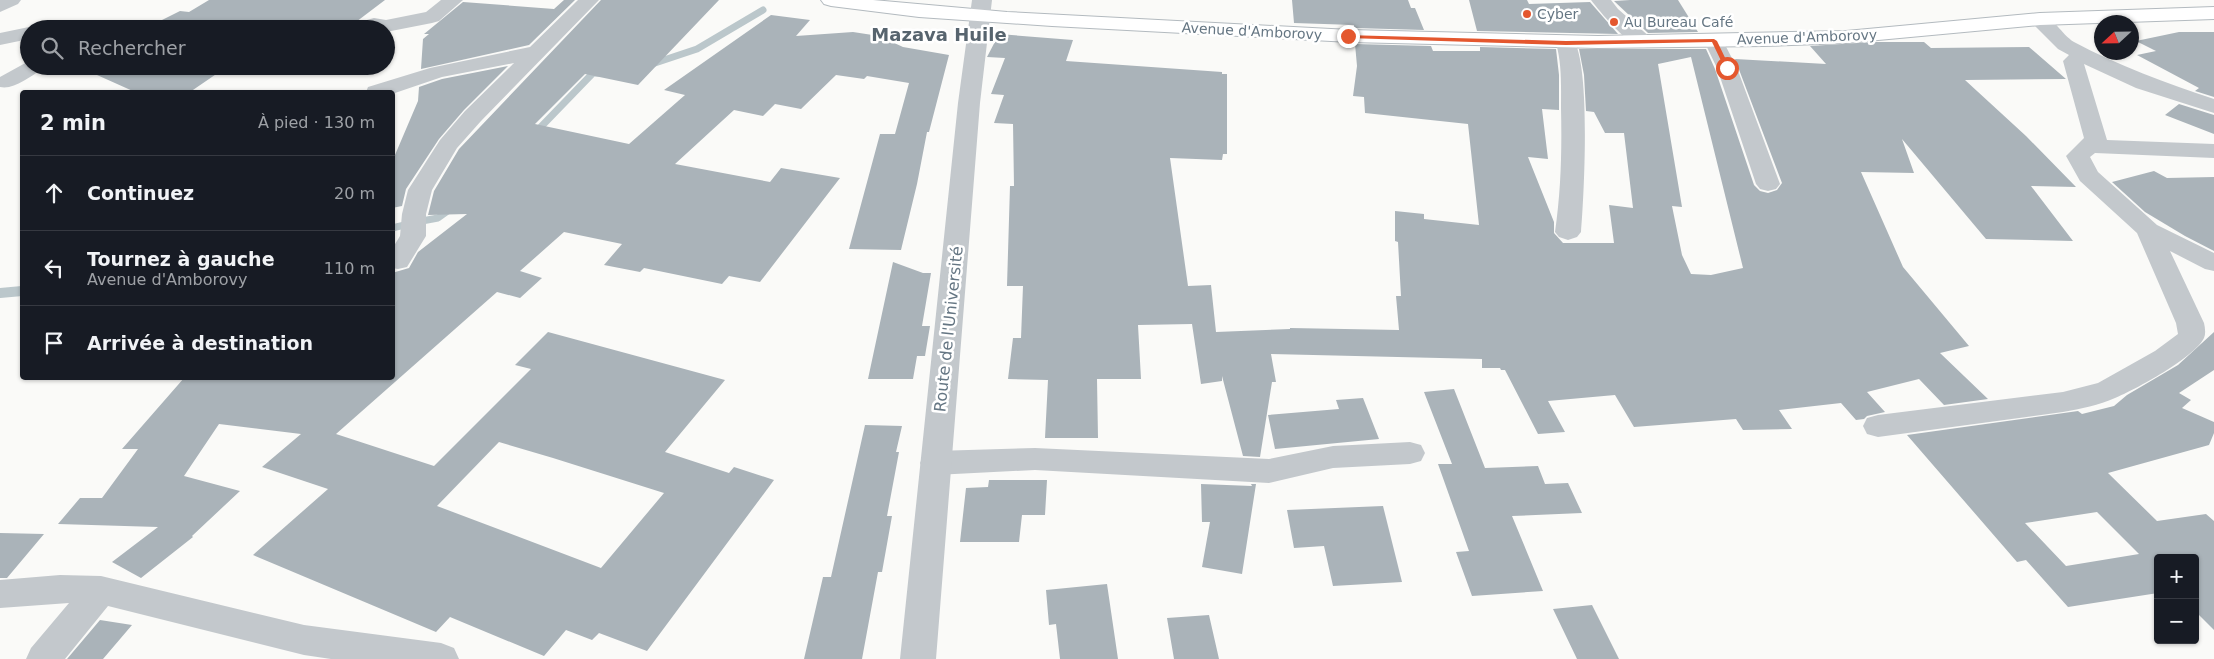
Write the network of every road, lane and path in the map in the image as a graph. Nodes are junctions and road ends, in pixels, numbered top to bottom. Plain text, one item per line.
1 (11, 0) edge
2 (453, 0) edge
3 (589, 0) edge
4 (830, 0) edge
5 (1601, 0) edge
6 (0, 6) edge
7 (981, 8) edge
8 (2214, 13) edge
9 (2039, 19) junction
10 (395, 24) edge
11 (20, 35) edge
12 (0, 38) edge
13 (1714, 41) junction
14 (1644, 42) junction
15 (1566, 43) junction
16 (537, 52) junction
17 (2087, 55) junction
18 (20, 74) edge
19 (6, 82) dead end
20 (382, 90) edge
21 (2214, 106) edge
22 (2089, 146) junction
23 (2214, 151) edge
24 (1768, 184) dead end
25 (2148, 230) junction
26 (1568, 232) dead end
27 (398, 261) dead end
28 (2214, 262) edge
29 (1878, 426) dead end
30 (1410, 453) dead end
31 (935, 463) junction
32 (101, 590) junction
33 (0, 594) edge
34 (44, 659) edge
35 (441, 659) edge
36 (918, 659) edge

1 - 6 street
2 - 10 street
3 - 16 street
4 - 7 main road, Avenue d'Amborovy
5 - 14 street
7 - 15 main road, Avenue d'Amborovy
7 - 31 street, Route de l'Université
8 - 9 main road, Avenue d'Amborovy
9 - 13 main road, Avenue d'Amborovy
9 - 17 street
11 - 12 street
13 - 14 main road, Avenue d'Amborovy
13 - 24 street
14 - 15 main road, Avenue d'Amborovy
15 - 26 street
16 - 20 street
16 - 27 street
17 - 21 street
17 - 22 street
18 - 19 street
22 - 23 street
22 - 25 street
25 - 28 street
25 - 29 street
30 - 31 street
31 - 36 street, Route de l'Université
32 - 33 street
32 - 34 street
32 - 35 street

